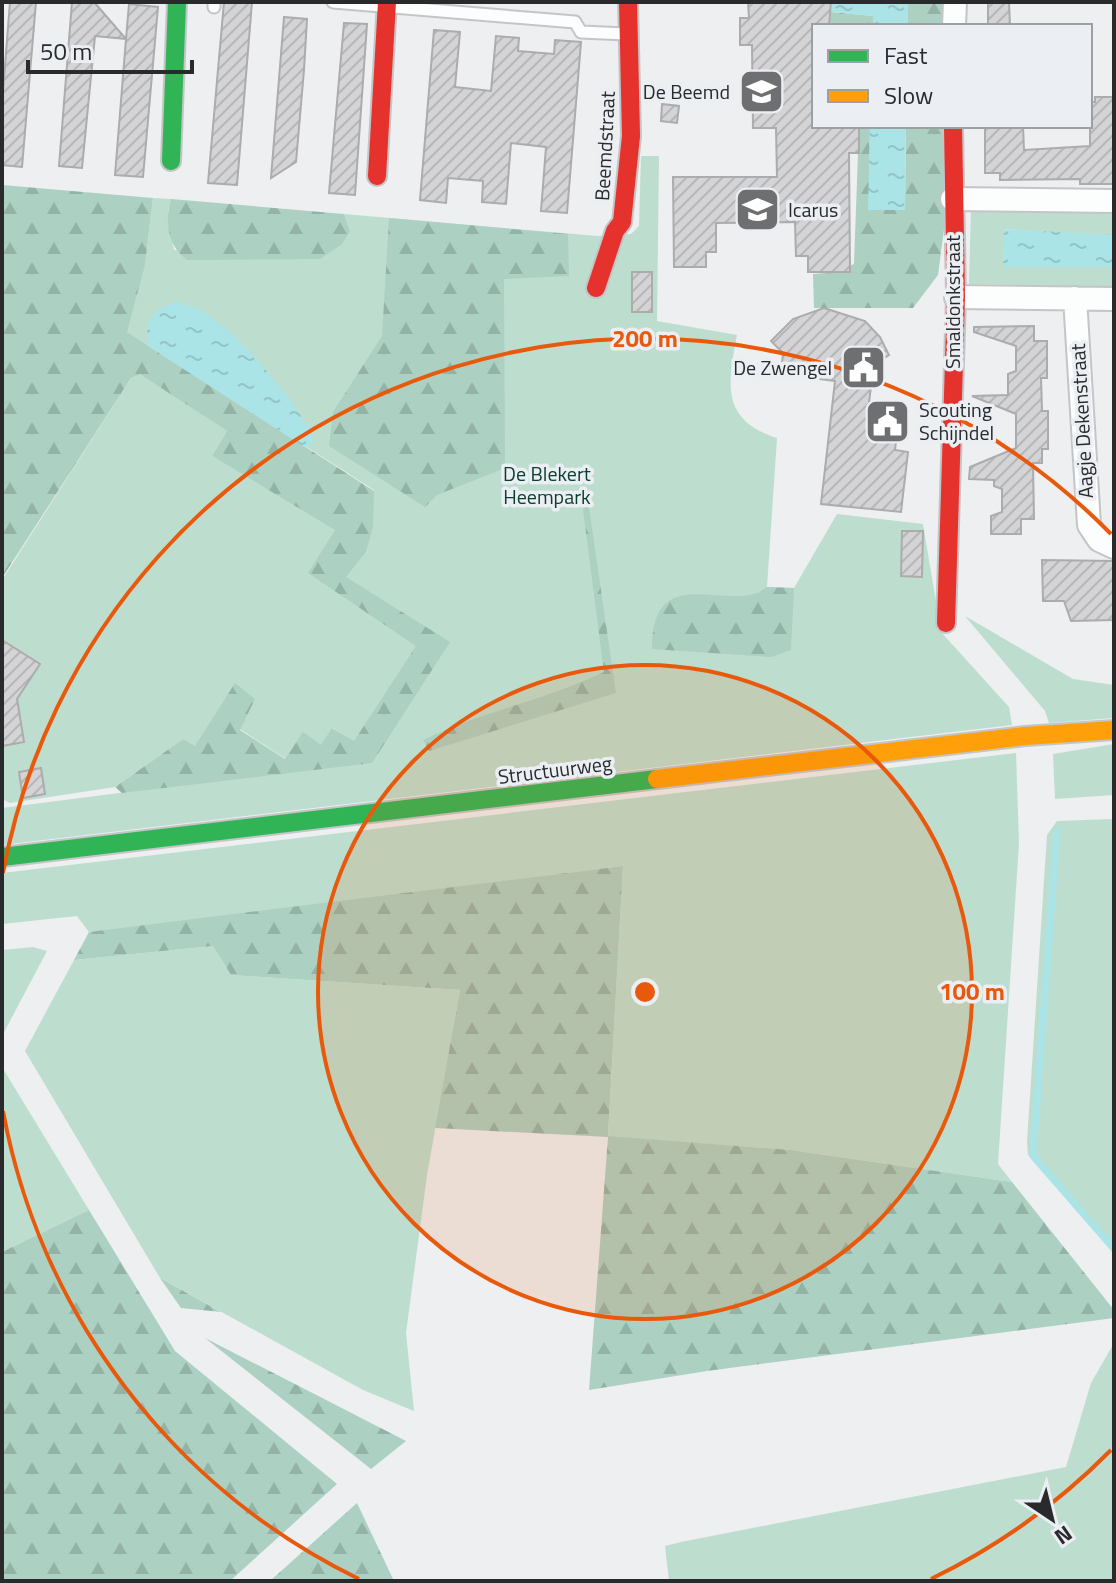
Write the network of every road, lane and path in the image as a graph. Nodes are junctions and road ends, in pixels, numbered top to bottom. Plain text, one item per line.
1 (177, 2) edge
2 (333, 2) edge
3 (628, 2) edge
4 (955, 2) edge
5 (387, 4) edge
6 (954, 24) edge
7 (630, 34) junction
8 (953, 128) edge
9 (171, 161) dead end
10 (377, 176) dead end
11 (952, 199) junction
12 (1114, 201) edge
13 (596, 288) dead end
14 (956, 297) junction
15 (1075, 298) junction
16 (1114, 299) edge
17 (1106, 544) edge
18 (946, 623) dead end
19 (1114, 730) edge
20 (2, 857) edge

1 - 9 street
2 - 5 lane
3 - 7 street, Beemdstraat
4 - 6 street
5 - 7 lane
5 - 10 street
7 - 13 street, Beemdstraat
8 - 11 street, Smaldonkstraat
11 - 12 street
11 - 14 street, Smaldonkstraat
14 - 15 street
14 - 18 street, Smaldonkstraat
15 - 16 street
15 - 17 street, Aagje Dekenstraat
19 - 20 street, Structuurweg

